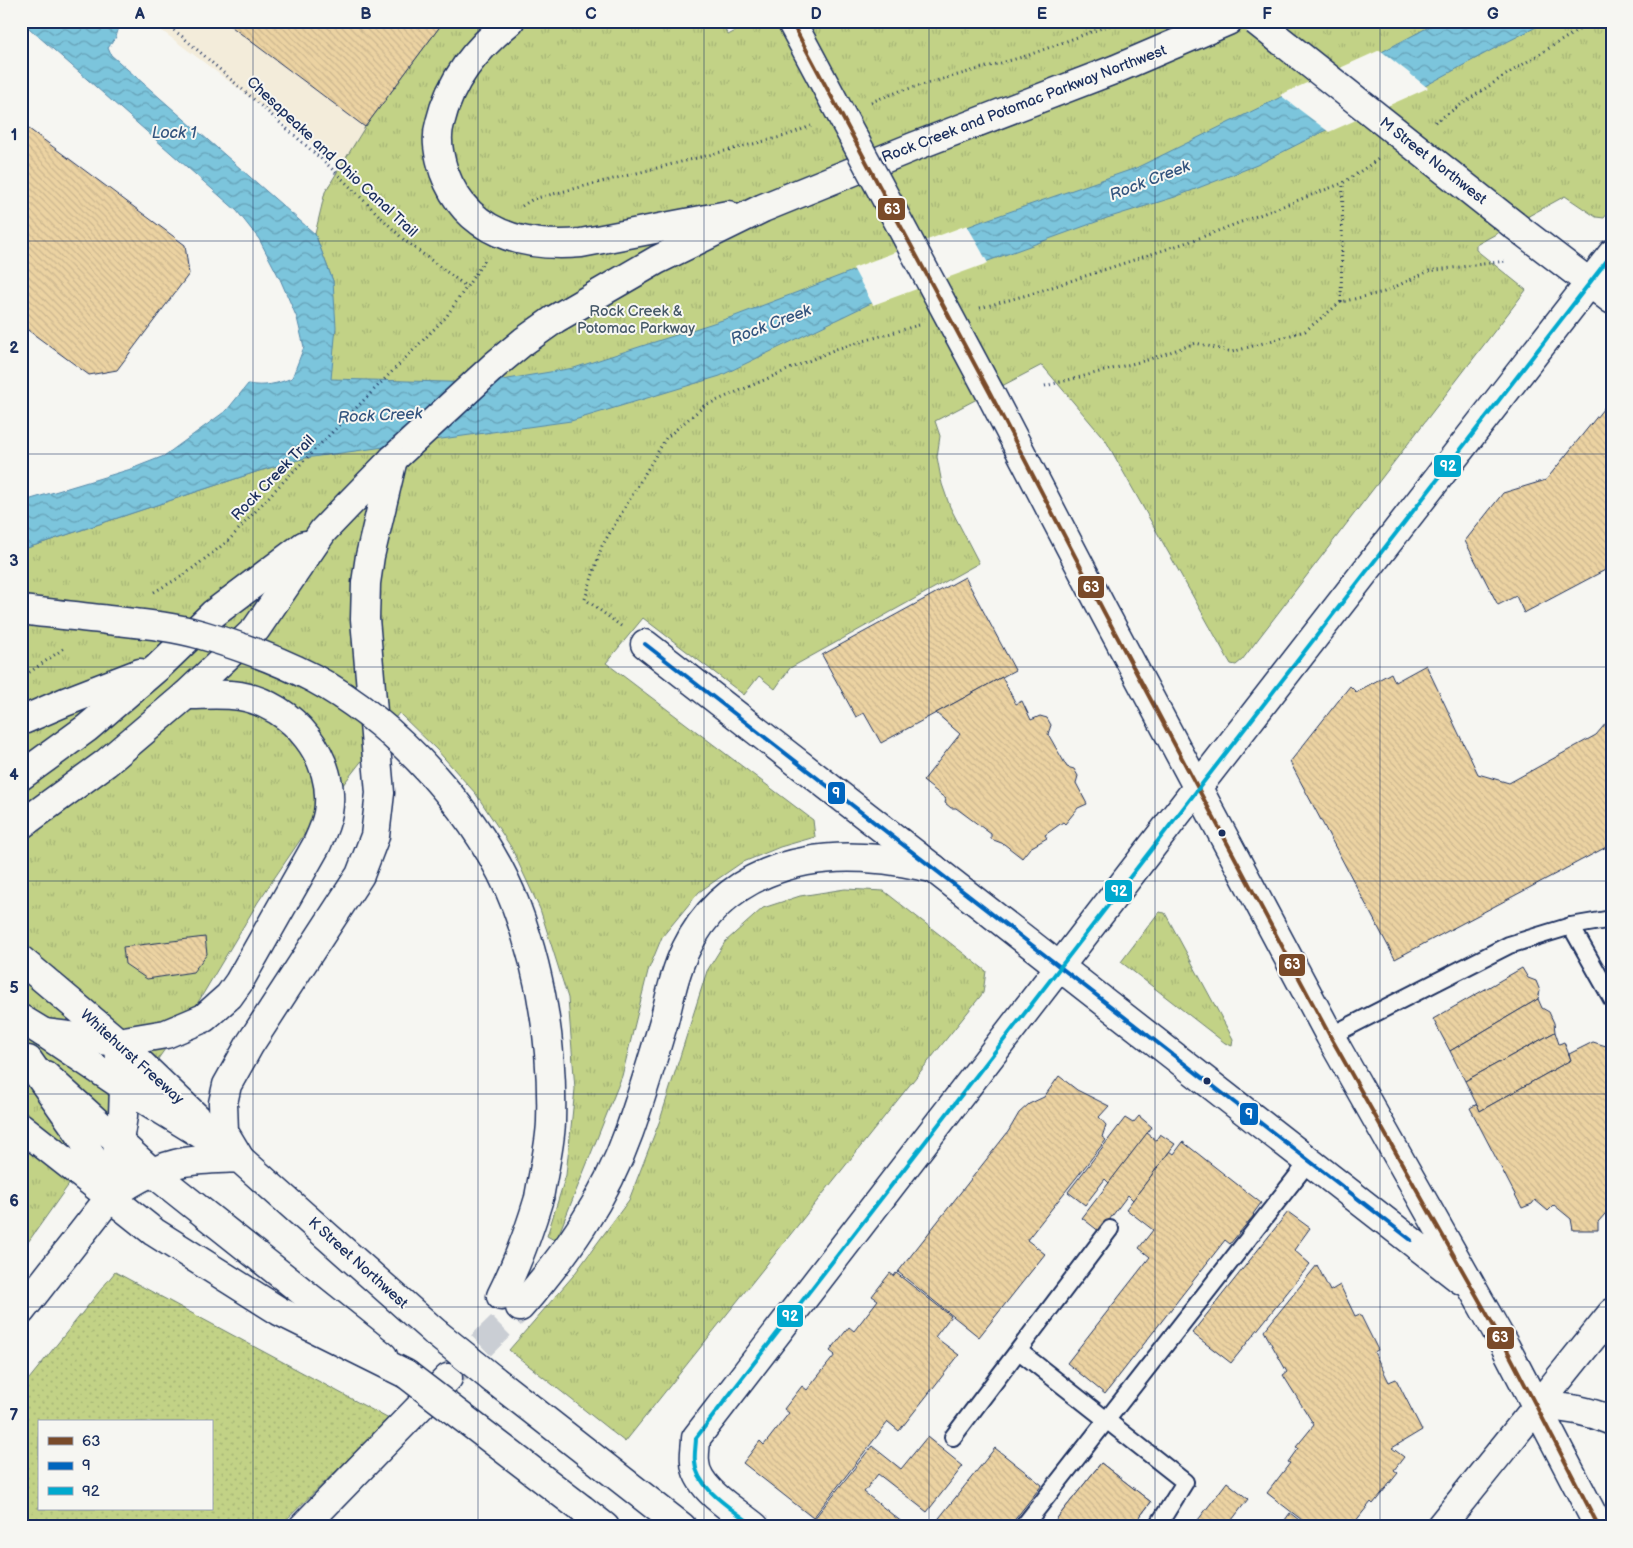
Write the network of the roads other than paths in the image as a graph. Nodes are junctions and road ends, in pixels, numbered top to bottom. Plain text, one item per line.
1 (510, 21) edge
2 (791, 21) edge
3 (1228, 21) edge
4 (1256, 21) edge
5 (763, 208) junction
6 (1612, 254) edge
7 (1589, 282) junction
8 (1612, 300) edge
9 (393, 459) junction
10 (323, 531) junction
11 (21, 610) edge
12 (645, 644) road end
13 (158, 667) junction
14 (186, 695) junction
15 (21, 721) edge
16 (21, 776) edge
17 (1197, 788) junction
18 (21, 825) edge
19 (933, 868) junction
20 (1612, 919) edge
21 (1571, 926) junction
22 (21, 960) edge
23 (1060, 966) junction
24 (1612, 999) edge
25 (21, 1019) edge
26 (44, 1033) junction
27 (1330, 1036) junction
28 (118, 1042) junction
29 (24, 1057) edge
30 (124, 1087) junction
31 (21, 1127) edge
32 (119, 1142) junction
33 (239, 1158) junction
34 (1309, 1161) junction
35 (152, 1172) junction
36 (110, 1197) junction
37 (1110, 1229) dead end
38 (1470, 1287) junction
39 (21, 1311) edge
40 (1612, 1313) edge
41 (1019, 1351) junction
42 (406, 1374) junction
43 (448, 1378) tunnel mouth
44 (1536, 1407) junction
45 (1106, 1420) junction
46 (1612, 1421) edge
47 (953, 1436) dead end
48 (303, 1527) edge
49 (605, 1527) edge
50 (682, 1527) edge
51 (756, 1527) edge
52 (1023, 1527) edge
53 (1157, 1527) edge
54 (1440, 1527) edge
55 (1599, 1527) edge

1 - 5 main road
2 - 17 main road, bridge
3 - 5 main road, Rock Creek and Potomac Parkway Northwest
4 - 7 main road, M Street Northwest, bridge
5 - 9 main road
6 - 7 main road
7 - 8 main road, M Street Northwest
7 - 17 main road
9 - 10 main road
9 - 33 main road
10 - 13 main road
10 - 14 main road
11 - 19 main road, bridge
12 - 19 main road
13 - 15 main road
13 - 16 main road
14 - 18 main road
14 - 28 main road
17 - 23 main road
17 - 27 main road
19 - 23 main road
20 - 21 lane
21 - 24 lane
21 - 27 lane
22 - 28 main road, Whitehurst Freeway
23 - 34 main road
23 - 51 main road
25 - 26 main road, K Street Northwest
26 - 28 main road
26 - 30 main road, K Street Northwest
27 - 38 main road
28 - 30 main road
28 - 33 main road, Whitehurst Freeway
29 - 32 main road
29 - 36 main road
30 - 32 main road
30 - 33 main road, K Street Northwest
31 - 36 main road
32 - 35 main road
32 - 36 main road
33 - 35 main road
33 - 50 main road, K Street Northwest, bridge
34 - 38 main road
34 - 45 lane
35 - 36 main road
35 - 42 main road
36 - 39 main road
36 - 42 main road
37 - 41 lane
38 - 44 main road
40 - 44 main road
41 - 45 lane
41 - 47 lane
42 - 49 main road, bridge
43 - 48 main road
44 - 46 main road
44 - 54 main road
44 - 55 main road
45 - 52 lane
45 - 53 lane

